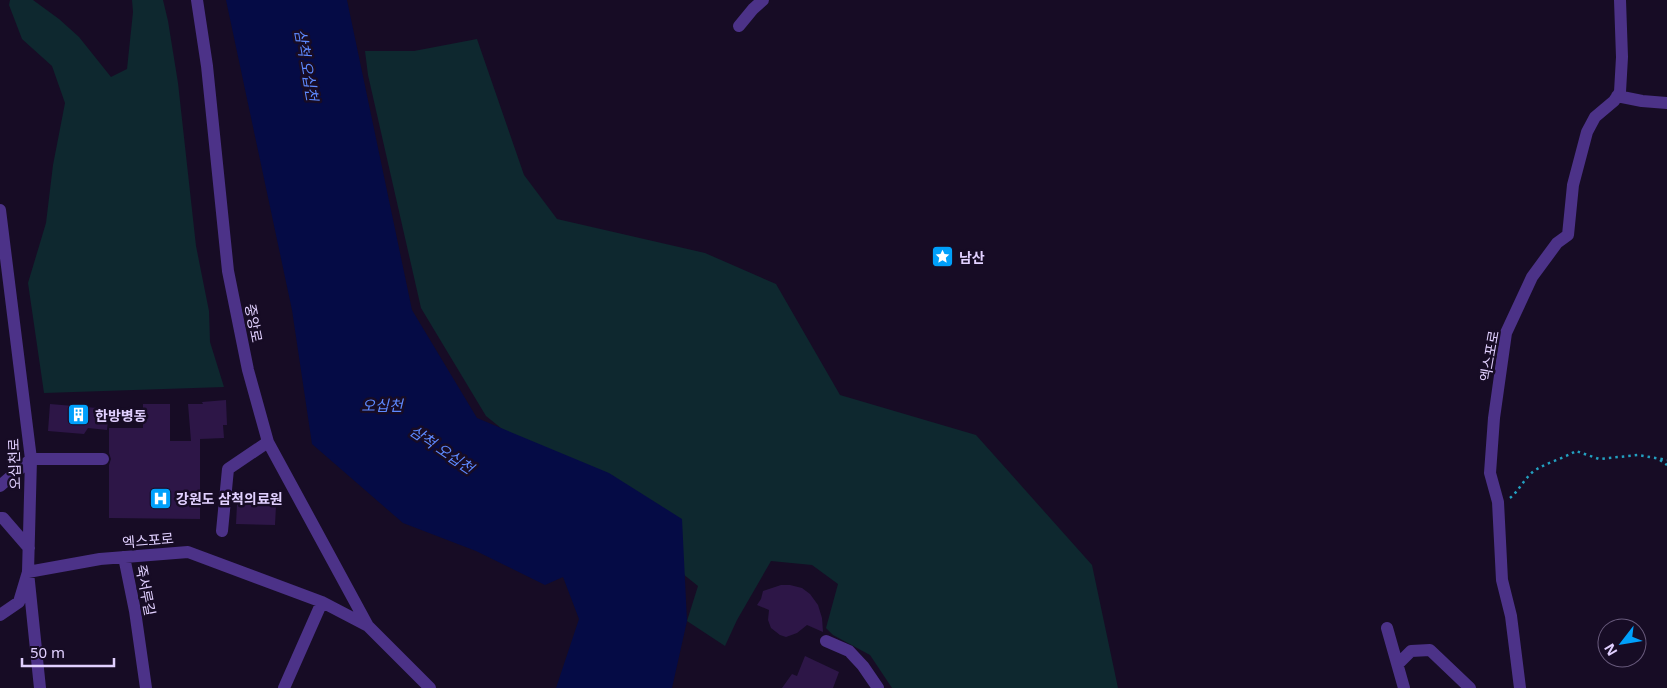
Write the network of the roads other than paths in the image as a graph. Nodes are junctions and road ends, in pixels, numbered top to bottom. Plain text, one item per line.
1 (197, 0) edge
2 (763, 0) edge
3 (1620, 0) edge
4 (739, 26) dead end
5 (1617, 96) junction
6 (1667, 103) edge
7 (0, 210) edge
8 (268, 442) junction
9 (31, 459) junction
10 (103, 459) dead end
11 (0, 486) edge
12 (0, 518) edge
13 (222, 531) dead end
14 (29, 548) junction
15 (124, 557) junction
16 (28, 572) junction
17 (322, 602) junction
18 (0, 615) edge
19 (368, 626) junction
20 (1387, 628) dead end
21 (826, 641) dead end
22 (1398, 664) junction
23 (40, 688) edge
24 (146, 688) edge
25 (284, 688) edge
26 (430, 688) edge
27 (878, 688) edge
28 (1404, 688) edge
29 (1470, 688) edge
30 (1520, 688) edge

1 - 8 street, 중앙로
2 - 4 street
3 - 5 street
5 - 6 street
5 - 30 street, 엑스포로
7 - 9 street, 오십천로
8 - 13 street
8 - 19 street, 중앙로
9 - 10 street
9 - 11 street
9 - 14 street, 오십천로
12 - 14 street
14 - 16 street, 오십천로
15 - 16 street, 엑스포로
15 - 17 street, 엑스포로
15 - 24 street, 죽서루길
16 - 18 street
16 - 23 street, 오십천로
17 - 19 street, 엑스포로
17 - 25 street
19 - 26 street
20 - 22 street
21 - 27 street
22 - 28 street
22 - 29 street

